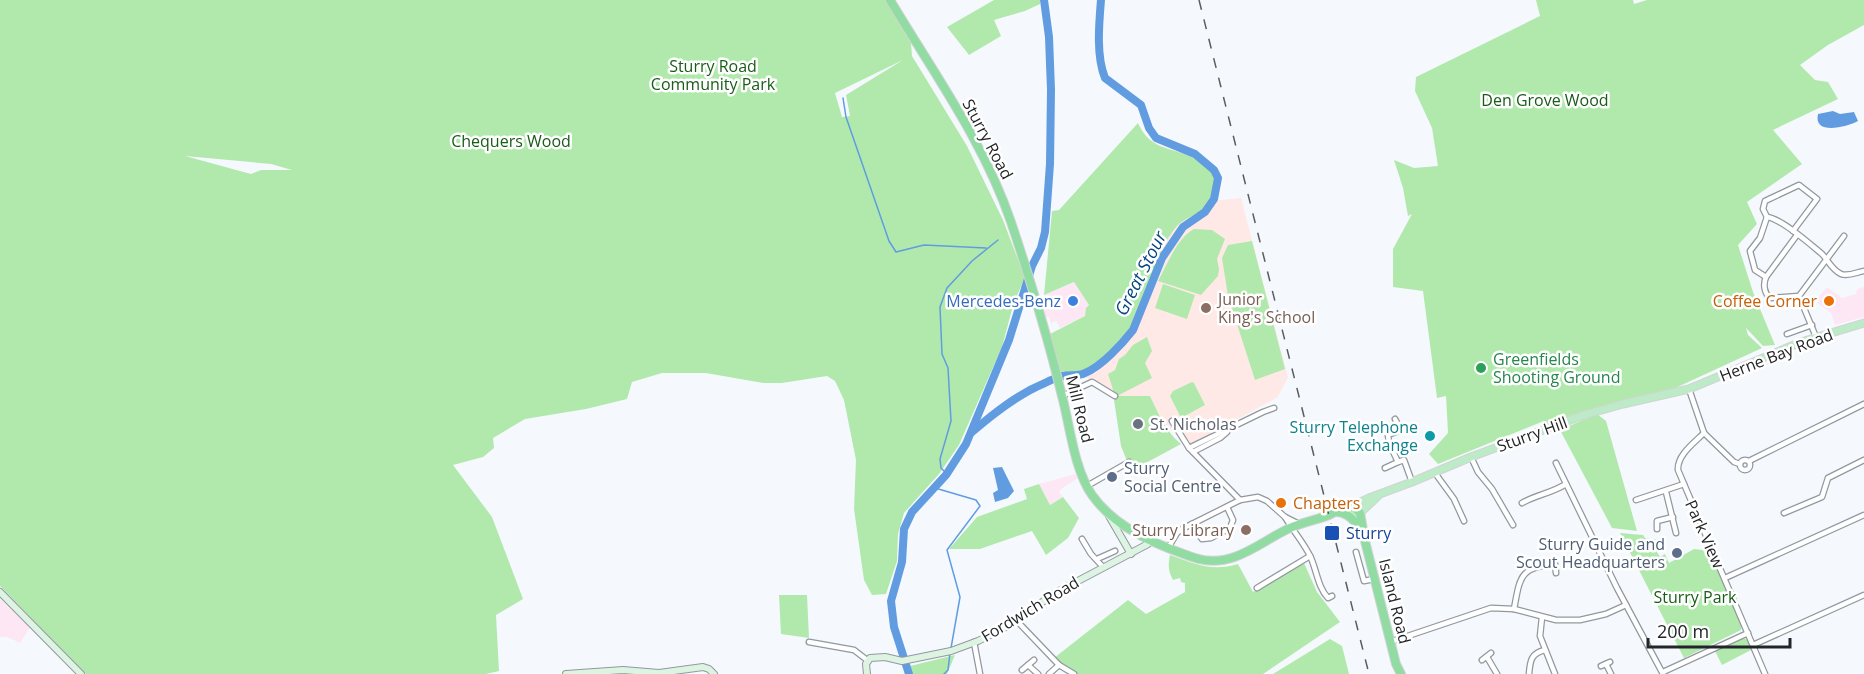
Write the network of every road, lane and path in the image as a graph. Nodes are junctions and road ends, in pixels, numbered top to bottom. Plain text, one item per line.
1 (890, 0) edge
2 (1767, 217) junction
3 (1795, 233) junction
4 (1844, 236) dead end
5 (1826, 260) junction
6 (1864, 270) edge
7 (1766, 278) junction
8 (1800, 296) junction
9 (1035, 303) joint
10 (1864, 323) edge
11 (1812, 325) junction
12 (1787, 334) dead end
13 (1816, 337) junction
14 (1689, 389) junction
15 (1061, 393) junction
16 (1115, 396) dead end
17 (1864, 404) edge
18 (1274, 408) dead end
19 (1395, 419) dead end
20 (1172, 421) dead end
21 (1704, 433) junction
22 (1191, 450) junction
23 (1471, 457) junction
24 (1404, 460) junction
25 (1864, 460) edge
26 (1749, 461) junction
27 (1129, 462) dead end
28 (1556, 463) dead end
29 (1740, 464) junction
30 (1385, 468) dead end
31 (1435, 473) junction
32 (1412, 482) junction
33 (1566, 484) junction
34 (1684, 484) junction
35 (1087, 486) junction
36 (1666, 492) junction
37 (1540, 495) junction
38 (1240, 500) junction
39 (1636, 500) dead end
40 (1522, 503) dead end
41 (1542, 504) dead end
42 (1227, 507) junction
43 (1357, 510) junction
44 (1334, 512) junction
45 (1784, 513) dead end
46 (1864, 515) edge
47 (1109, 516) junction
48 (1350, 517) junction
49 (1673, 517) junction
50 (1464, 521) dead end
51 (1192, 524) junction
52 (1513, 525) dead end
53 (1295, 526) junction
54 (1658, 530) dead end
55 (1676, 533) dead end
56 (1363, 534) junction
57 (1082, 538) dead end
58 (1150, 540) junction
59 (1168, 548) junction
60 (1115, 551) dead end
61 (1356, 552) dead end
62 (1131, 554) junction
63 (1310, 556) junction
64 (1097, 559) junction
65 (1103, 567) junction
66 (1556, 573) dead end
67 (1725, 578) junction
68 (1374, 579) junction
69 (1257, 588) dead end
70 (0, 592) edge
71 (1864, 595) edge
72 (1332, 596) dead end
73 (1626, 604) junction
74 (1514, 609) junction
75 (1542, 617) junction
76 (1016, 620) junction
77 (1748, 633) junction
78 (809, 642) dead end
79 (974, 642) junction
80 (1390, 642) junction
81 (1753, 645) junction
82 (1545, 650) junction
83 (867, 660) junction
84 (1034, 660) dead end
85 (1482, 660) dead end
86 (1606, 664) dead end
87 (1029, 665) junction
88 (1059, 665) junction
89 (1022, 670) dead end
90 (1663, 673) edge
91 (81, 674) edge
92 (566, 674) edge
93 (714, 674) edge
94 (867, 674) edge
95 (980, 674) edge
96 (1038, 674) edge
97 (1049, 674) edge
98 (1074, 674) edge
99 (1401, 674) edge
100 (1497, 674) edge
101 (1529, 674) edge
102 (1555, 674) edge
103 (1611, 674) edge
104 (1766, 674) edge

1 - 9 highway, Sturry Road
2 - 3 street
2 - 3 street
2 - 7 street
3 - 5 street
3 - 7 street
4 - 5 street
5 - 6 street
5 - 8 street
7 - 8 street
8 - 11 street
9 - 15 highway, Mill Road
10 - 13 main road, Herne Bay Road
11 - 12 street
11 - 13 street
13 - 14 main road, Herne Bay Road
14 - 21 street
14 - 23 main road, Sturry Hill
15 - 16 street
15 - 35 highway, Mill Road
17 - 26 street
18 - 22 street
19 - 24 street
20 - 22 street
21 - 29 street
21 - 34 street, Park View
22 - 38 street
23 - 31 main road, Sturry Hill
23 - 52 street
24 - 30 street
24 - 32 street
25 - 45 street
26 - 29 street
26 - 29 street
27 - 35 street
28 - 33 street
31 - 32 main road, Sturry Hill
31 - 50 street
32 - 43 main road, Sturry Hill
33 - 37 street
33 - 73 street
34 - 36 street
34 - 67 street, Park View
35 - 47 highway, Mill Road
36 - 39 street
36 - 49 street
37 - 40 street
37 - 41 street
38 - 42 street
38 - 53 street
42 - 51 street
42 - 51 street
43 - 44 highway
43 - 48 main road
43 - 56 highway, Island Road
44 - 48 highway
44 - 53 highway
46 - 67 street
47 - 58 highway
47 - 62 street
48 - 56 highway, Island Road
49 - 54 street
49 - 55 street
51 - 59 street
53 - 59 highway
53 - 63 street
56 - 68 highway, Island Road
57 - 64 street
58 - 59 highway
58 - 62 street, Fordwich Road
60 - 64 street
61 - 68 street
62 - 65 street, Fordwich Road
63 - 69 street
63 - 72 street
64 - 65 street
65 - 76 street, Fordwich Road
66 - 74 street
67 - 77 street, Park View
68 - 80 highway, Island Road
70 - 91 street
71 - 81 street
73 - 75 street
73 - 90 street
74 - 75 street
74 - 80 street
75 - 82 street
76 - 79 street, Fordwich Road
76 - 88 street
77 - 81 street, Park View
77 - 90 street
78 - 83 street
79 - 83 street, Fordwich Road
79 - 95 street
80 - 99 highway, Island Road
81 - 104 street, Park View
82 - 101 street
82 - 102 street
83 - 94 street
84 - 87 street
85 - 100 street
86 - 103 street
87 - 89 street
87 - 96 street
88 - 97 street
88 - 98 street
92 - 93 street

